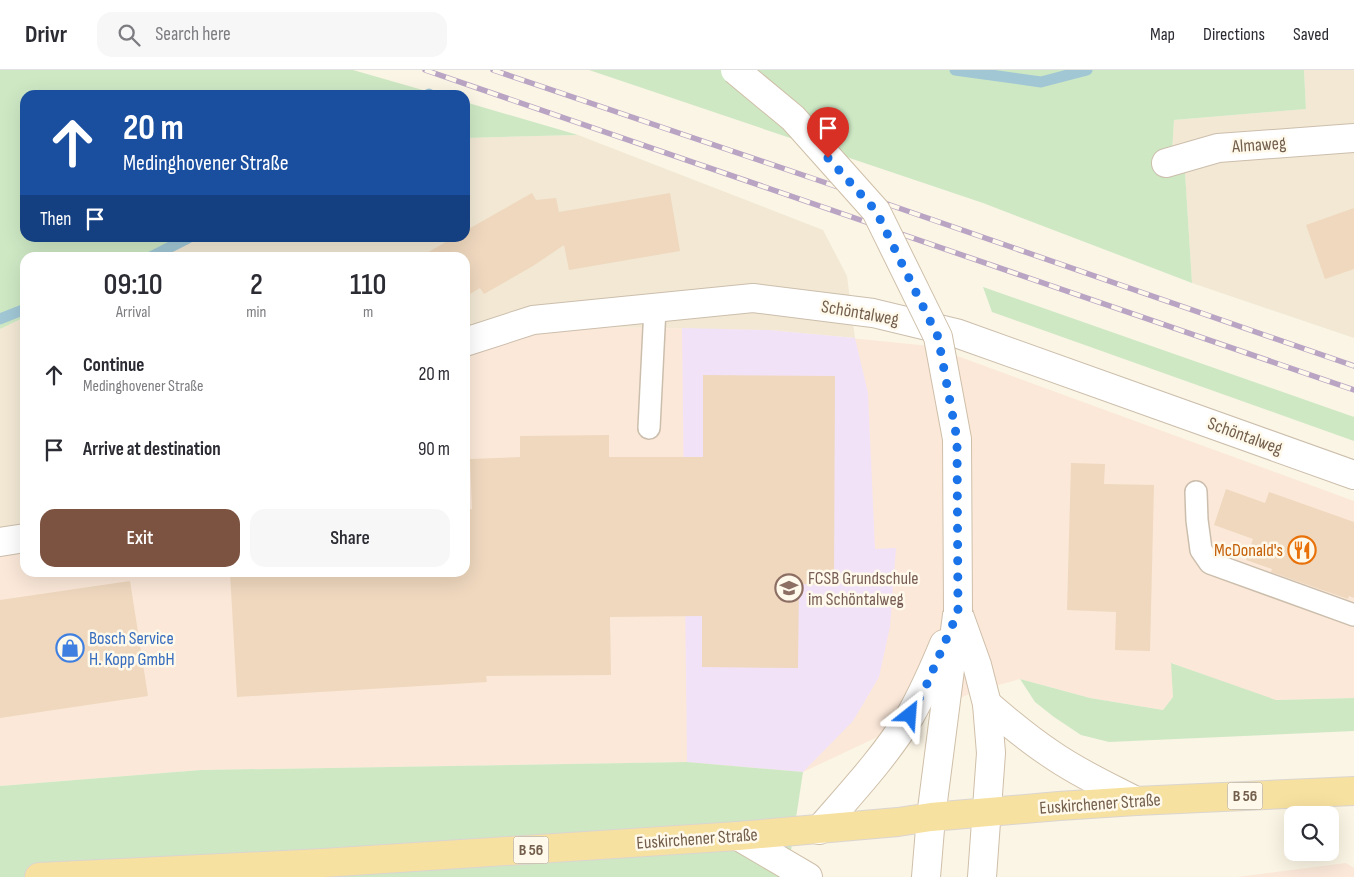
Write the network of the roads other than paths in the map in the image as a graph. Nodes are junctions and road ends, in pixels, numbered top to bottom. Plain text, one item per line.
1 (735, 70) edge
2 (1354, 138) edge
3 (1166, 163) dead end
4 (655, 308) junction
5 (470, 340) edge
6 (649, 428) dead end
7 (1354, 475) edge
8 (1196, 492) dead end
9 (20, 539) edge
10 (0, 542) edge
11 (958, 612) junction
12 (1354, 615) edge
13 (987, 704) junction
14 (1354, 791) edge
15 (1136, 801) junction
16 (987, 812) junction
17 (931, 817) junction
18 (819, 830) junction
19 (738, 836) junction
20 (39, 877) edge
21 (808, 877) edge
22 (926, 877) edge
23 (982, 877) edge

1 - 11 main road, bridge
2 - 3 main road, Almaweg
4 - 5 main road, Schöntalweg
4 - 6 lane
4 - 7 main road, Schöntalweg
8 - 12 lane
9 - 10 main road
11 - 13 main road
11 - 17 main road
11 - 18 main road
13 - 15 main road
13 - 16 main road
14 - 15 main road, Euskirchener Straße / B 56
15 - 16 main road, Euskirchener Straße / B 56
16 - 17 main road, Euskirchener Straße / B 56
16 - 23 main road
17 - 18 main road, Euskirchener Straße / B 56
17 - 22 main road
18 - 19 main road, Euskirchener Straße / B 56
19 - 20 main road, Euskirchener Straße / B 56
19 - 21 main road

